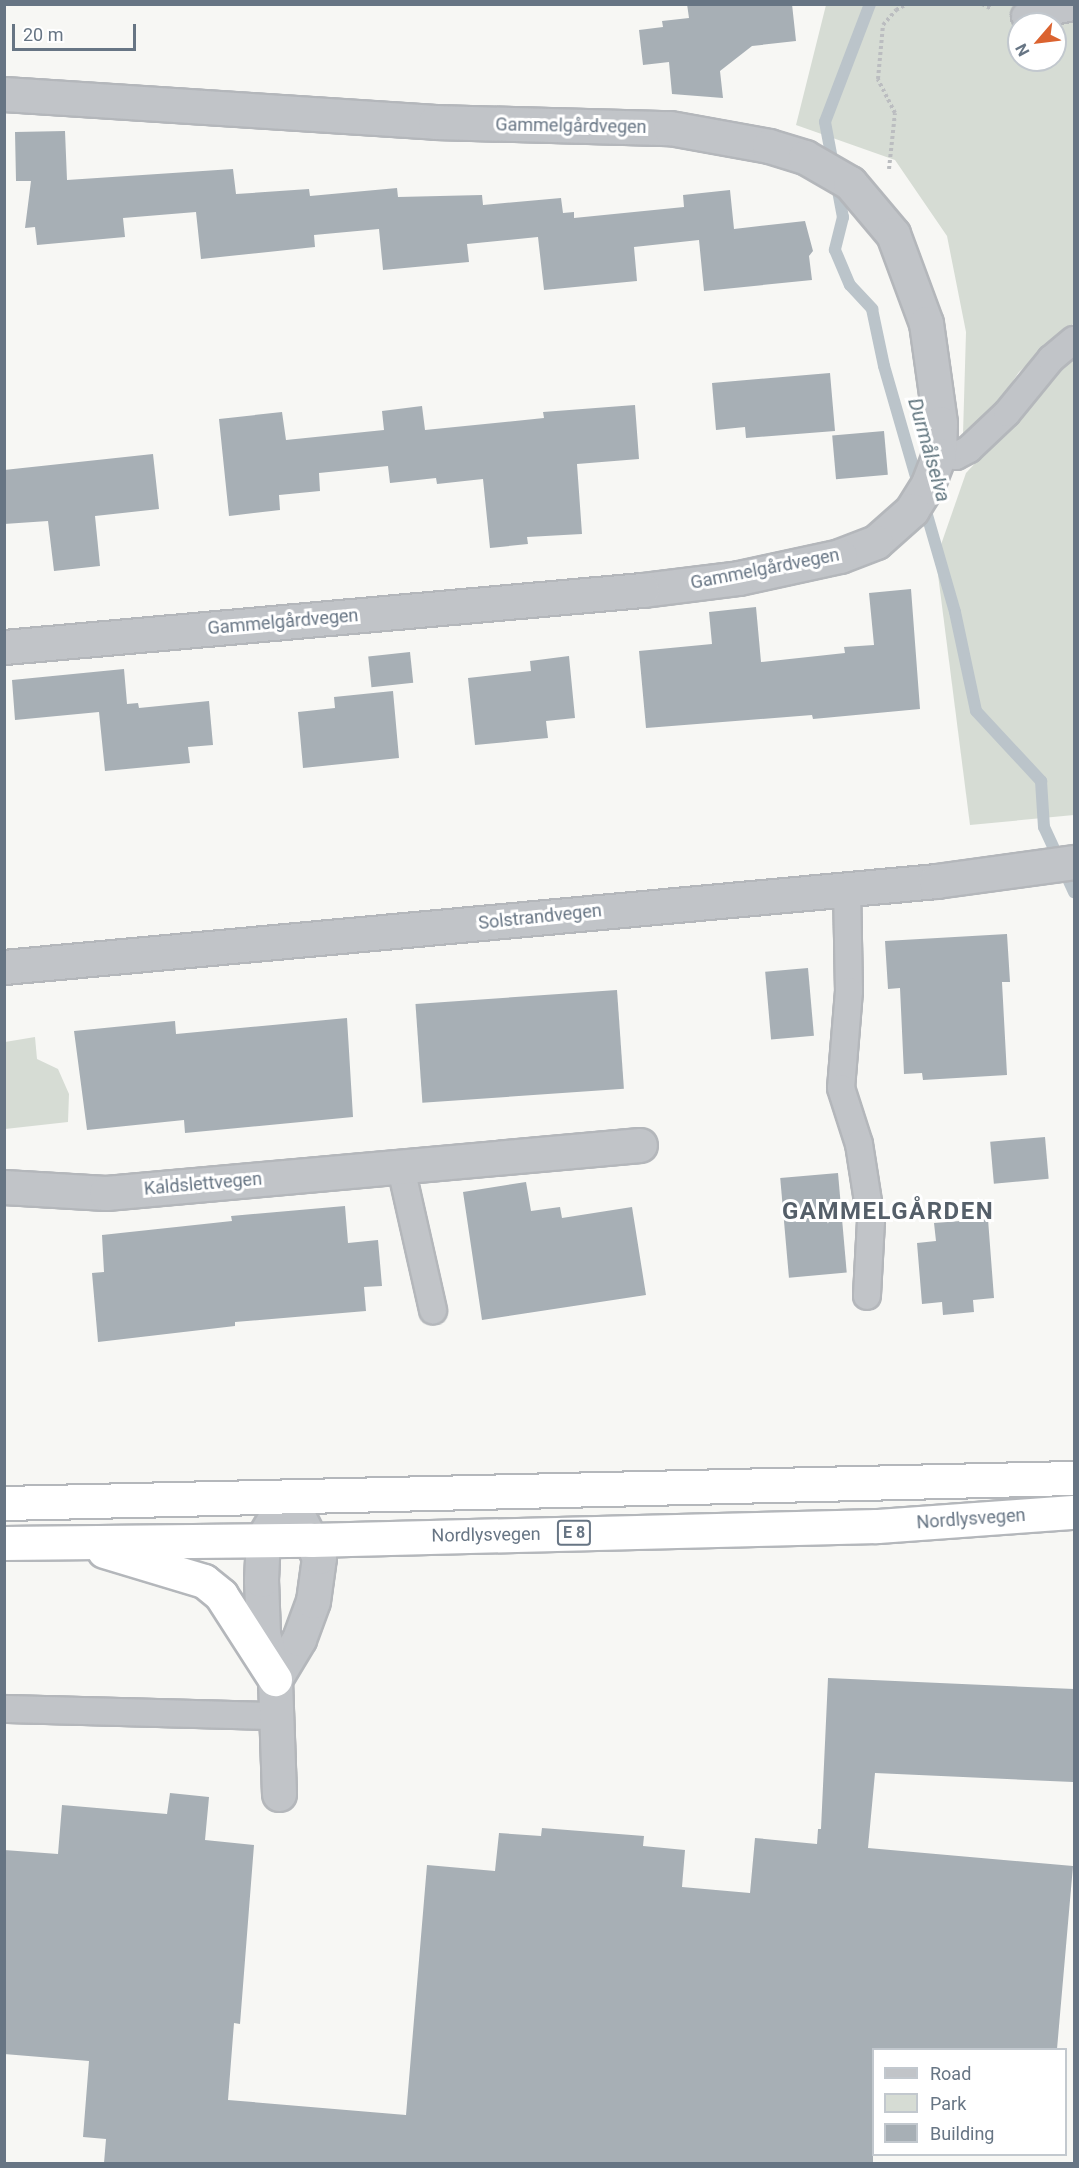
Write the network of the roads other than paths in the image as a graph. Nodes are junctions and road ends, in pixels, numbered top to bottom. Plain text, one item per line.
1 (1074, 7) edge
2 (1047, 12) edge
3 (4, 94) edge
4 (1074, 340) edge
5 (939, 455) junction
6 (4, 647) edge
7 (1074, 862) edge
8 (847, 887) junction
9 (4, 967) edge
10 (640, 1145) dead end
11 (401, 1168) junction
12 (4, 1187) edge
13 (867, 1296) dead end
14 (433, 1310) dead end
15 (1074, 1478) edge
16 (288, 1496) junction
17 (4, 1503) edge
18 (1074, 1512) edge
19 (263, 1538) junction
20 (311, 1540) junction
21 (4, 1543) edge
22 (73, 1543) junction
23 (274, 1679) junction
24 (4, 1709) edge
25 (276, 1716) junction
26 (279, 1794) dead end

1 - 2 lane
3 - 5 street, Gammelgårdvegen
4 - 5 lane
5 - 6 street, Gammelgårdvegen
7 - 8 street, Solstrandvegen
8 - 9 street, Solstrandvegen
8 - 13 lane
10 - 11 street, Kaldslettvegen
11 - 12 street, Kaldslettvegen
11 - 14 lane
15 - 16 highway, Nordlysvegen
16 - 17 highway, Nordlysvegen
16 - 19 street
16 - 20 street
18 - 20 highway, Nordlysvegen / E 8
19 - 20 highway, Nordlysvegen / E 8
19 - 22 highway, Nordlysvegen / E 8
19 - 23 street
20 - 23 street
21 - 22 highway, Nordlysvegen / E 8
22 - 23 highway, E 8
23 - 25 street
24 - 25 lane
25 - 26 street

